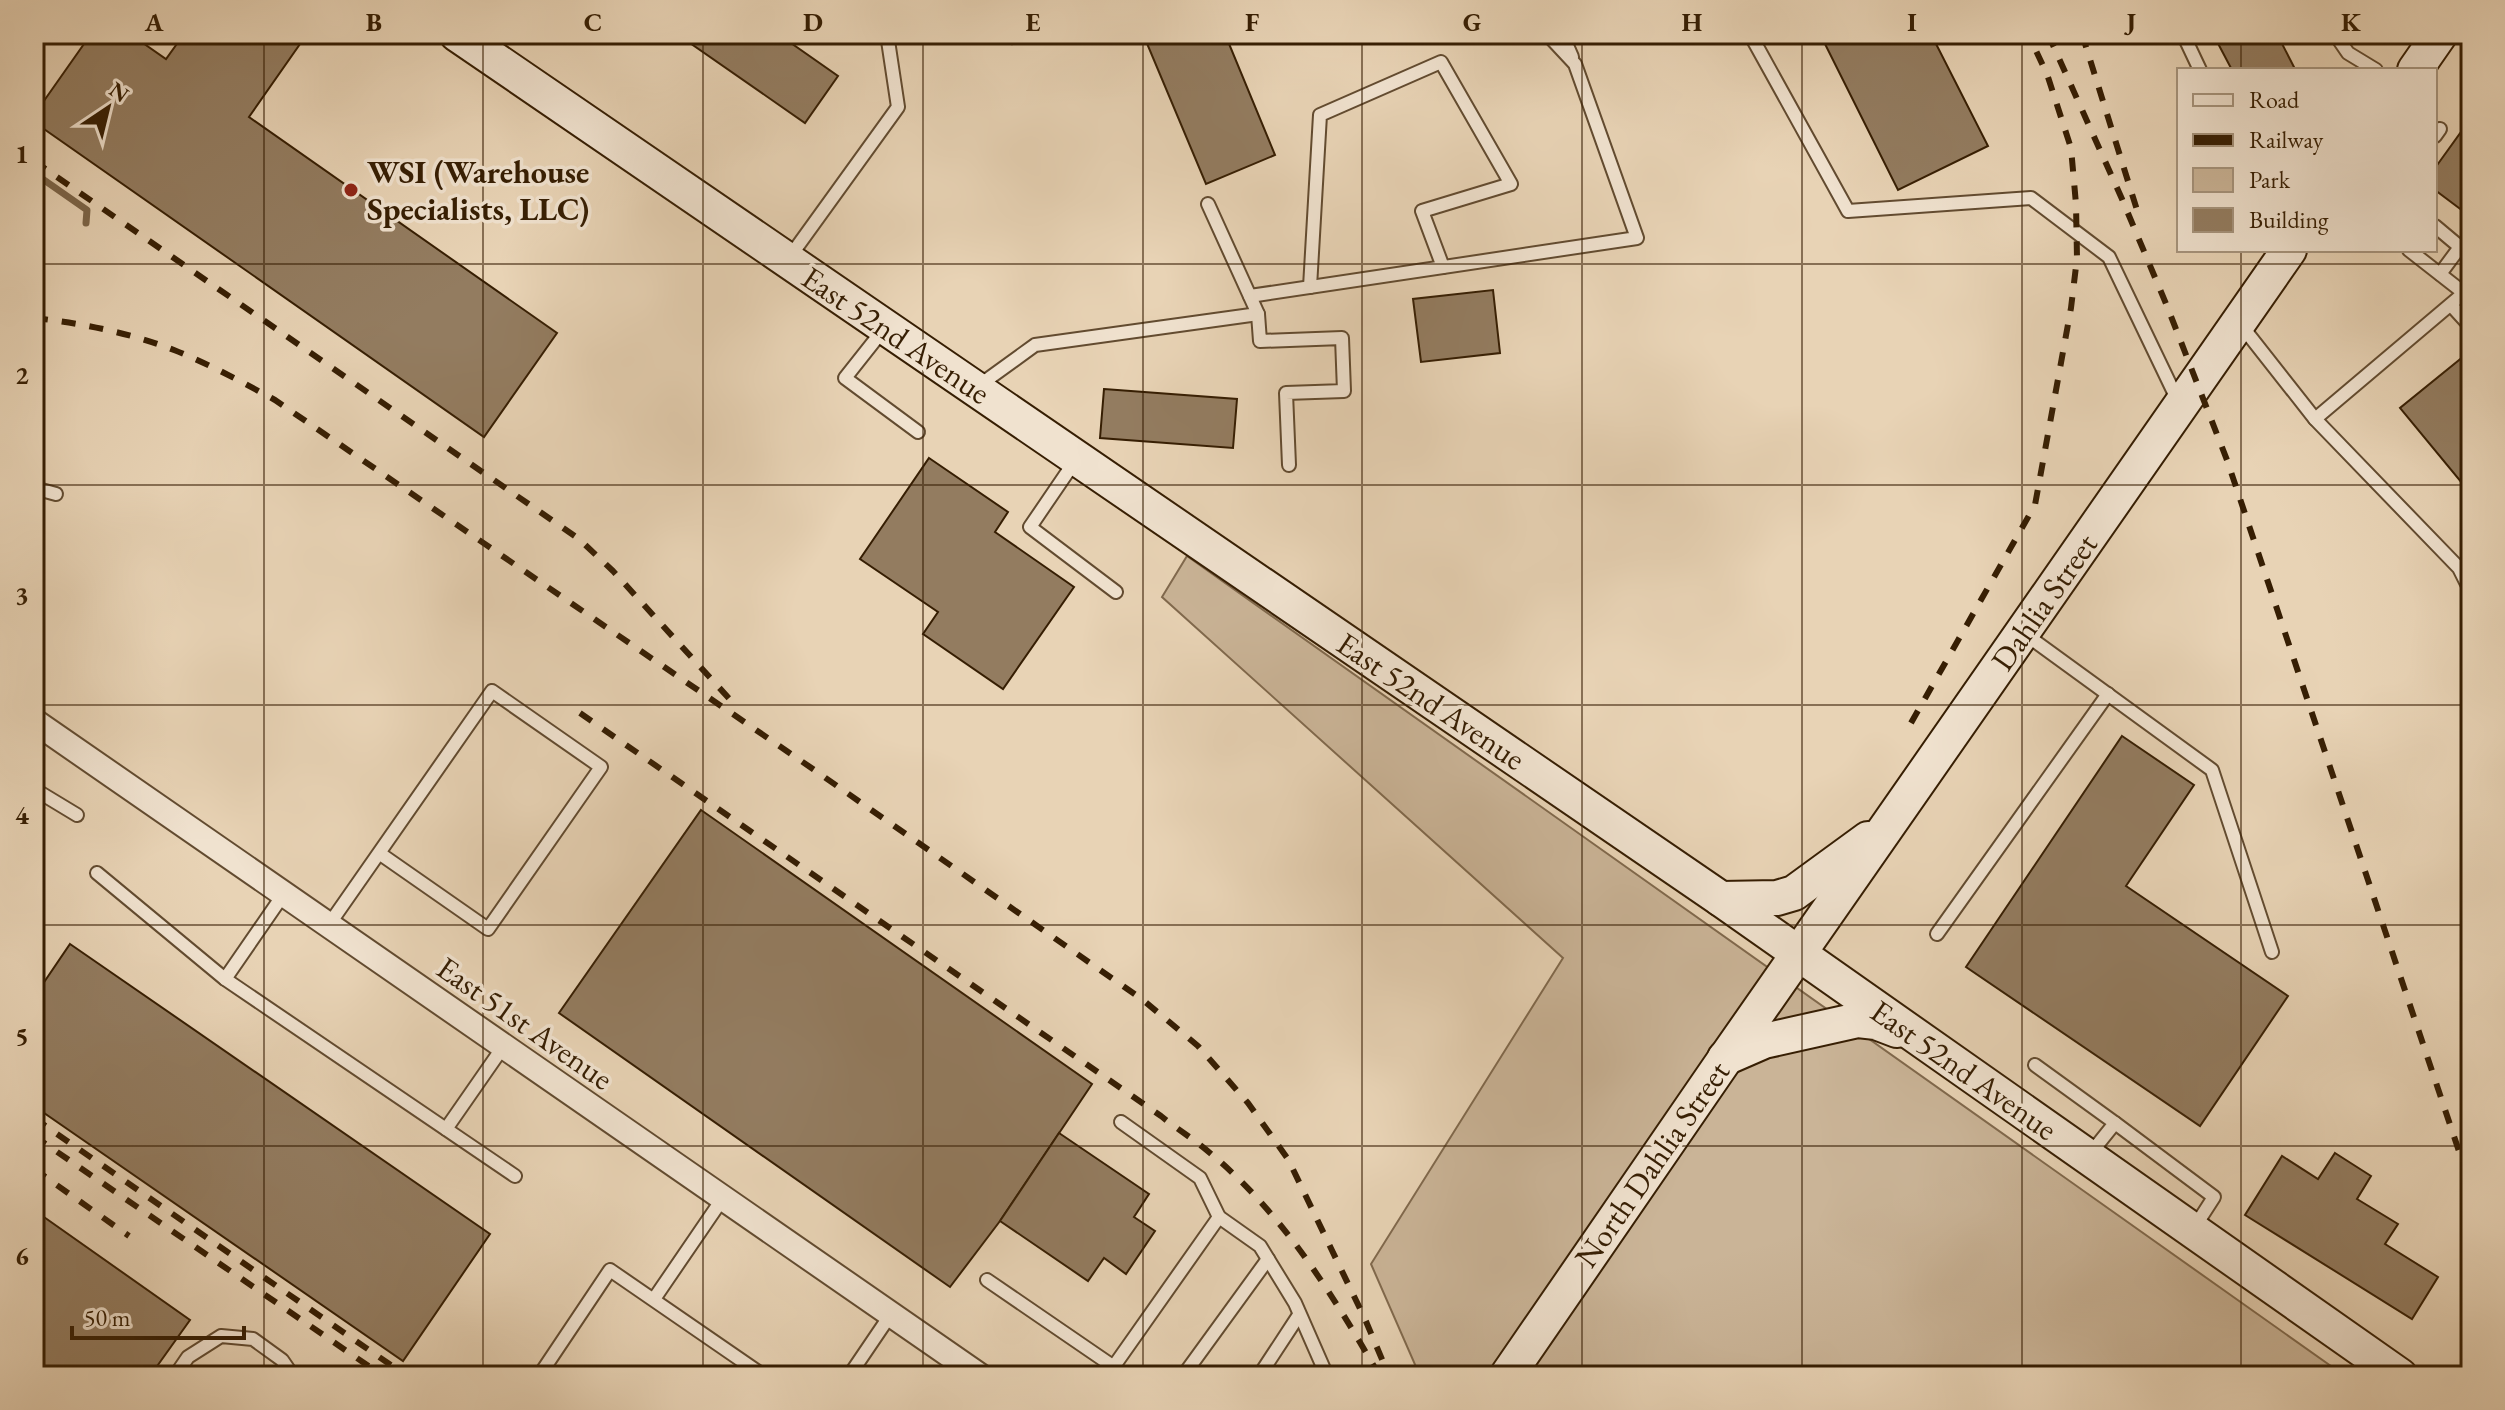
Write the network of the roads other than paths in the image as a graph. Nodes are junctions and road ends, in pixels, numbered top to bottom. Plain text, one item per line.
1 (457, 34) edge
2 (887, 34) edge
3 (1008, 34) edge
4 (1016, 34) edge
5 (1547, 34) edge
6 (1562, 34) edge
7 (1750, 34) edge
8 (2183, 34) edge
9 (2335, 34) edge
10 (2440, 34) edge
11 (1575, 64) junction
12 (2199, 68) edge
13 (2373, 68) edge
14 (2416, 68) edge
15 (1208, 204) dead end
16 (2437, 228) edge
17 (2288, 252) edge
18 (2412, 252) edge
19 (787, 260) junction
20 (1443, 267) junction
21 (2440, 274) junction
22 (1310, 287) junction
23 (2468, 288) edge
24 (1250, 296) junction
25 (2451, 305) junction
26 (1258, 314) junction
27 (2239, 323) junction
28 (885, 327) junction
29 (2471, 327) edge
30 (975, 389) junction
31 (2181, 406) junction
32 (2315, 419) junction
33 (918, 432) dead end
34 (1077, 458) junction
35 (1289, 465) dead end
36 (34, 488) edge
37 (56, 494) dead end
38 (1116, 592) dead end
39 (2471, 592) edge
40 (2023, 632) junction
41 (2108, 694) junction
42 (34, 721) edge
43 (34, 789) edge
44 (1902, 806) junction
45 (77, 815) dead end
46 (379, 853) junction
47 (97, 873) dead end
48 (283, 895) junction
49 (1721, 899) junction
50 (328, 926) junction
51 (1937, 934) dead end
52 (2272, 952) dead end
53 (1799, 953) junction
54 (225, 979) junction
55 (1928, 1044) junction
56 (503, 1047) junction
57 (1725, 1059) junction
58 (2035, 1065) dead end
59 (1121, 1122) dead end
60 (2115, 1123) junction
61 (446, 1129) junction
62 (2088, 1157) junction
63 (515, 1176) dead end
64 (723, 1198) junction
65 (1219, 1217) junction
66 (2192, 1230) junction
67 (1268, 1259) junction
68 (987, 1280) dead end
69 (654, 1299) junction
70 (891, 1314) junction
71 (1299, 1315) junction
72 (1110, 1371) edge
73 (175, 1376) edge
74 (293, 1376) edge
75 (539, 1376) edge
76 (763, 1376) edge
77 (849, 1376) edge
78 (980, 1376) edge
79 (1183, 1376) edge
80 (1259, 1376) edge
81 (1327, 1376) edge
82 (1507, 1376) edge
83 (2400, 1376) edge

1 - 19 street, East 52nd Avenue
2 - 19 lane
3 - 4 lane
5 - 11 lane
6 - 11 lane
7 - 31 lane
8 - 12 lane
9 - 13 lane
10 - 14 street
11 - 20 lane
15 - 24 lane
16 - 21 lane
17 - 27 street, Dahlia Street
18 - 21 lane
19 - 28 street, East 52nd Avenue
20 - 22 lane
20 - 22 lane
21 - 23 lane
22 - 24 lane
23 - 25 lane
24 - 26 lane
25 - 29 lane
25 - 32 lane
26 - 30 lane
26 - 35 lane
27 - 31 street, Dahlia Street
27 - 32 lane
28 - 30 street, East 52nd Avenue
28 - 33 lane
30 - 34 street, East 52nd Avenue
31 - 40 street, Dahlia Street
32 - 39 lane
34 - 38 lane
34 - 49 street, East 52nd Avenue
36 - 37 lane
40 - 41 lane
40 - 44 street, Dahlia Street
41 - 51 lane
41 - 52 lane
42 - 48 street, East 51st Avenue
43 - 45 lane
44 - 49 street
44 - 53 street, Dahlia Street
46 - 46 lane
46 - 50 lane
47 - 54 lane
48 - 50 street, East 51st Avenue
48 - 54 lane
49 - 53 street, East 52nd Avenue
50 - 56 street, East 51st Avenue
53 - 55 street, East 52nd Avenue
53 - 57 street, North Dahlia Street
54 - 61 lane
55 - 57 street
55 - 62 street, East 52nd Avenue
56 - 61 lane
56 - 64 street, East 51st Avenue
57 - 82 street, North Dahlia Street
58 - 60 lane
59 - 65 lane
60 - 62 lane
60 - 66 lane
61 - 63 lane
62 - 66 street, East 52nd Avenue
64 - 69 lane
64 - 70 street, East 51st Avenue
65 - 67 lane
65 - 72 lane
66 - 83 street, East 52nd Avenue
67 - 71 lane
67 - 79 lane
68 - 72 lane
69 - 75 lane
69 - 76 lane
70 - 77 lane
70 - 78 street, East 51st Avenue
71 - 80 lane
71 - 81 lane
73 - 74 lane

